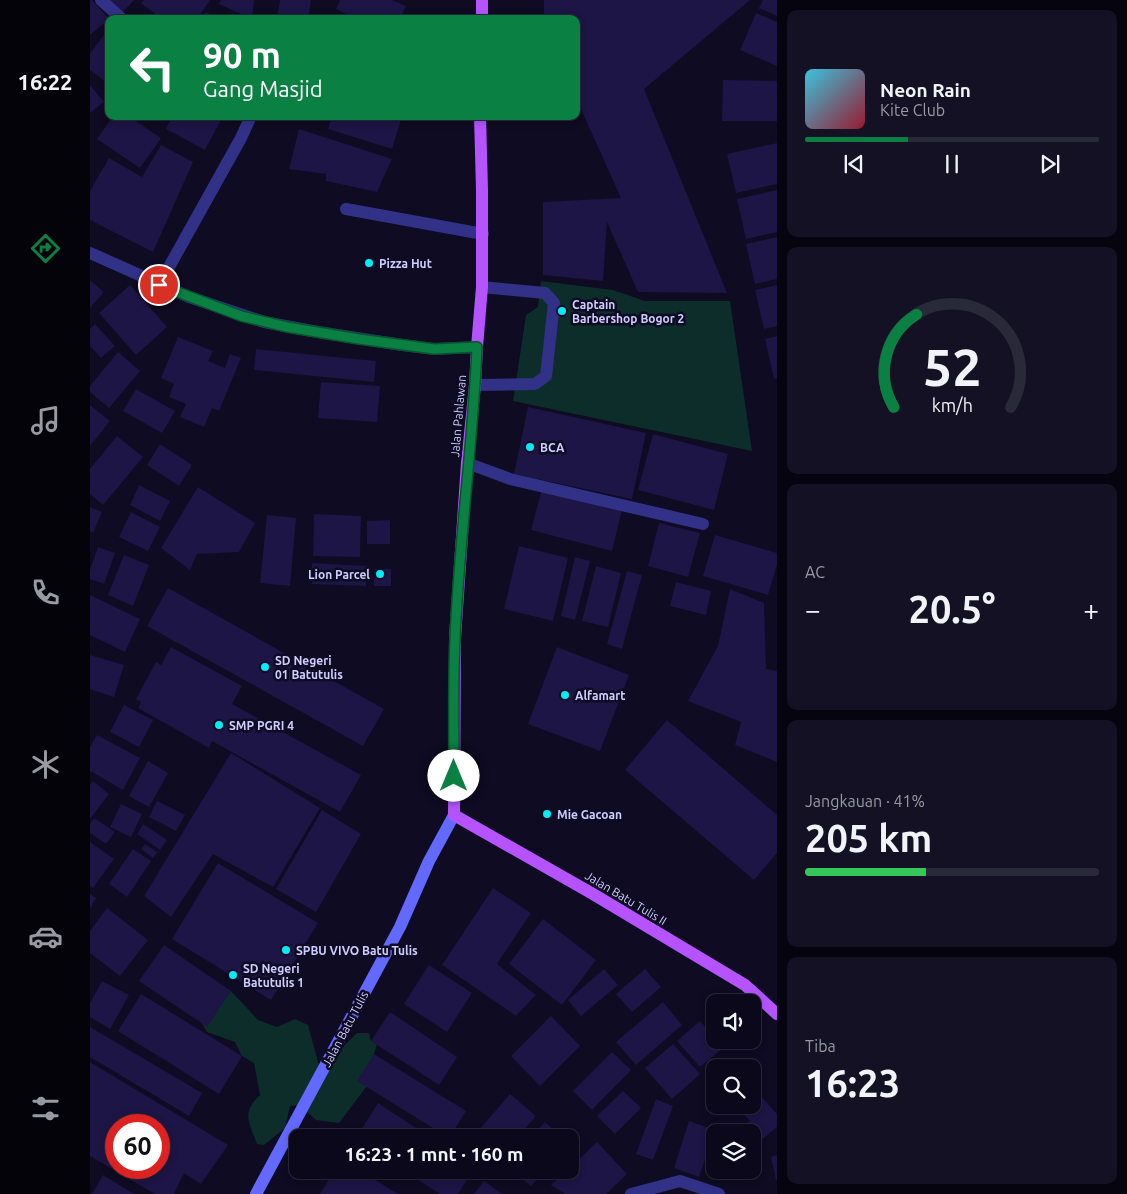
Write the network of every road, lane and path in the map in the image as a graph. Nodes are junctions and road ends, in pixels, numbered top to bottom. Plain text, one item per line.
1 (101, 0) edge
2 (482, 0) edge
3 (118, 15) edge
4 (482, 15) edge
5 (249, 120) edge
6 (480, 120) edge
7 (346, 209) dead end
8 (483, 234) junction
9 (90, 253) edge
10 (159, 285) junction
11 (482, 287) junction
12 (477, 347) junction
13 (475, 384) junction
14 (467, 463) junction
15 (703, 524) dead end
16 (454, 815) junction
17 (429, 861) joint
18 (777, 1014) edge
19 (256, 1194) edge
20 (631, 1194) edge
21 (718, 1194) edge

1 - 3 street
2 - 4 main road
5 - 10 street
6 - 8 main road, Jalan Pahlawan
7 - 8 street
8 - 11 main road, Jalan Pahlawan
9 - 10 street
10 - 12 street
11 - 12 main road, Jalan Pahlawan
11 - 13 street
12 - 13 main road, Jalan Pahlawan
13 - 14 main road, Jalan Pahlawan
14 - 15 street
14 - 16 main road, Jalan Pahlawan
16 - 17 main road, Jalan Pahlawan
16 - 18 main road, Jalan Batu Tulis II
17 - 19 main road, Jalan Batu Tulis
20 - 21 street

